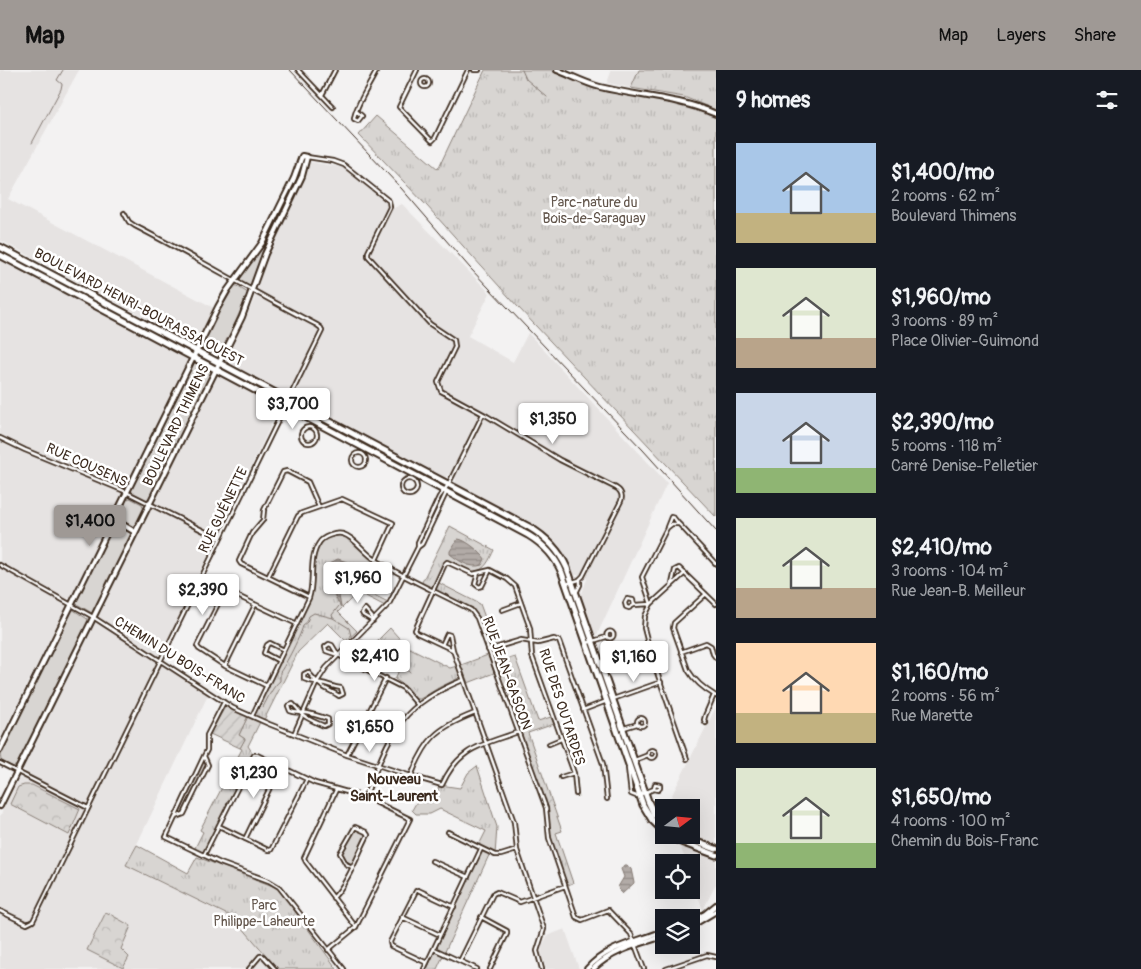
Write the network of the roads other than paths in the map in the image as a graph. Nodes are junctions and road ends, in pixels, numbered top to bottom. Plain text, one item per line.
1 (299, 70) edge
2 (335, 70) edge
3 (377, 70) edge
4 (418, 70) edge
5 (468, 70) edge
6 (557, 70) edge
7 (414, 78) junction
8 (422, 82) dead end
9 (322, 95) junction
10 (333, 107) dead end
11 (356, 111) dead end
12 (716, 114) edge
13 (307, 157) junction
14 (124, 214) dead end
15 (0, 247) edge
16 (0, 255) edge
17 (235, 282) junction
18 (252, 291) junction
19 (196, 351) junction
20 (193, 358) junction
21 (219, 363) junction
22 (216, 370) junction
23 (289, 400) junction
24 (285, 406) junction
25 (483, 414) junction
26 (315, 422) junction
27 (312, 429) junction
28 (0, 438) edge
29 (365, 449) junction
30 (362, 455) junction
31 (413, 478) junction
32 (448, 485) junction
33 (445, 491) junction
34 (126, 493) junction
35 (149, 504) junction
36 (319, 507) junction
37 (117, 512) junction
38 (679, 524) junction
39 (667, 528) junction
40 (136, 532) junction
41 (220, 539) junction
42 (376, 560) junction
43 (716, 564) edge
44 (0, 565) edge
45 (490, 570) junction
46 (478, 573) junction
47 (685, 573) junction
48 (404, 576) junction
49 (268, 577) junction
50 (580, 579) junction
51 (569, 583) junction
52 (672, 584) junction
53 (433, 590) junction
54 (576, 594) junction
55 (706, 594) junction
56 (309, 597) junction
57 (521, 603) junction
58 (72, 604) junction
59 (255, 604) junction
60 (651, 604) junction
61 (716, 604) edge
62 (634, 605) dead end
63 (502, 610) dead end
64 (93, 617) junction
65 (373, 621) junction
66 (297, 624) junction
67 (606, 637) dead end
68 (531, 641) junction
69 (590, 642) junction
70 (442, 645) junction
71 (284, 650) junction
72 (453, 650) junction
73 (488, 650) junction
74 (681, 652) junction
75 (651, 654) junction
76 (338, 655) junction
77 (716, 658) edge
78 (160, 661) junction
79 (279, 661) junction
80 (225, 666) junction
81 (603, 672) junction
82 (386, 678) junction
83 (463, 680) junction
84 (317, 682) junction
85 (661, 682) junction
86 (267, 686) junction
87 (715, 696) edge
88 (610, 700) junction
89 (224, 702) junction
90 (417, 704) junction
91 (583, 710) junction
92 (475, 713) junction
93 (302, 714) junction
94 (252, 716) junction
95 (706, 723) dead end
96 (637, 724) dead end
97 (623, 729) junction
98 (518, 732) junction
99 (294, 734) junction
100 (561, 739) junction
101 (486, 744) junction
102 (549, 744) dead end
103 (0, 750) edge
104 (347, 755) junction
105 (204, 756) junction
106 (648, 756) dead end
107 (687, 758) dead end
108 (631, 761) junction
109 (0, 763) edge
110 (280, 766) junction
111 (378, 766) junction
112 (17, 772) junction
113 (574, 773) junction
114 (411, 776) junction
115 (561, 777) dead end
116 (306, 779) junction
117 (654, 789) dead end
118 (336, 790) junction
119 (576, 794) dead end
120 (642, 794) junction
121 (365, 797) junction
122 (607, 799) dead end
123 (0, 806) edge
124 (88, 808) junction
125 (655, 813) edge
126 (176, 817) junction
127 (655, 822) edge
128 (219, 826) junction
129 (448, 832) dead end
130 (244, 839) junction
131 (700, 843) edge
132 (686, 844) edge
133 (481, 849) junction
134 (716, 849) edge
135 (517, 850) junction
136 (204, 855) junction
137 (716, 855) edge
138 (432, 861) dead end
139 (352, 867) junction
140 (468, 877) junction
141 (565, 886) junction
142 (333, 898) junction
143 (533, 898) junction
144 (716, 905) edge
145 (454, 907) junction
146 (0, 911) edge
147 (716, 911) edge
148 (700, 916) edge
149 (402, 917) junction
150 (481, 918) junction
151 (700, 921) edge
152 (356, 927) junction
153 (655, 935) edge
154 (440, 936) junction
155 (655, 938) edge
156 (635, 943) junction
157 (434, 949) junction
158 (328, 950) junction
159 (716, 957) edge
160 (460, 961) junction
161 (427, 963) junction
162 (679, 965) junction
163 (249, 969) edge
164 (275, 969) edge
165 (344, 969) edge
166 (424, 969) edge
167 (477, 969) edge
168 (490, 969) edge
169 (542, 969) edge
170 (587, 969) edge
171 (593, 969) edge
172 (644, 969) edge
173 (666, 969) edge
174 (680, 969) edge

1 - 9 street
2 - 9 street
3 - 11 street
4 - 7 street
5 - 7 street
6 - 12 street
7 - 8 street
9 - 10 street
13 - 17 street, BOULEVARD THIMENS
13 - 18 street, BOULEVARD THIMENS
13 - 25 street
14 - 17 street, RUE GUÉNETTE
15 - 19 main road, BOULEVARD HENRI-BOURASSA OUEST
16 - 20 main road, BOULEVARD HENRI-BOURASSA OUEST
17 - 18 street, RUE GUÉNETTE
17 - 19 street, BOULEVARD THIMENS
18 - 21 street, BOULEVARD THIMENS
18 - 23 street, RUE GUÉNETTE
19 - 20 street, BOULEVARD THIMENS
19 - 21 main road, BOULEVARD HENRI-BOURASSA OUEST
20 - 22 main road, BOULEVARD HENRI-BOURASSA OUEST
20 - 34 street, BOULEVARD THIMENS
21 - 22 street, BOULEVARD THIMENS
21 - 23 main road, BOULEVARD HENRI-BOURASSA OUEST
22 - 24 main road, BOULEVARD HENRI-BOURASSA OUEST
22 - 35 street, BOULEVARD THIMENS
23 - 24 street, RUE GUÉNETTE
23 - 32 main road, BOULEVARD HENRI-BOURASSA OUEST
24 - 26 main road, BOULEVARD HENRI-BOURASSA OUEST
24 - 41 street, RUE GUÉNETTE
25 - 32 street
25 - 50 street
26 - 27 street
26 - 29 main road, BOULEVARD HENRI-BOURASSA OUEST
27 - 27 street
28 - 34 street, RUE COUSENS
29 - 30 street
29 - 31 main road, BOULEVARD HENRI-BOURASSA OUEST
30 - 30 street
31 - 31 street
31 - 33 main road, BOULEVARD HENRI-BOURASSA OUEST
32 - 33 street
32 - 51 main road, BOULEVARD HENRI-BOURASSA OUEST
33 - 48 street
33 - 51 main road, BOULEVARD HENRI-BOURASSA OUEST
34 - 35 street, RUE COUSENS
34 - 37 street, BOULEVARD THIMENS
35 - 40 street, BOULEVARD THIMENS
35 - 41 street, RUE COUSENS
36 - 42 street
36 - 49 street
36 - 49 street
37 - 40 street
37 - 58 street, BOULEVARD THIMENS
38 - 39 street
38 - 39 street
38 - 43 street
39 - 60 street
40 - 64 street, BOULEVARD THIMENS
41 - 78 street, RUE GUÉNETTE
42 - 48 street, RUE JEAN-GASCON
42 - 56 street, RUE JEAN-GASCON
44 - 58 street, CHEMIN DU BOIS-FRANC
45 - 46 street
45 - 46 street
45 - 57 street, RUE DES OUTARDES
46 - 53 street
47 - 52 street
47 - 52 street
47 - 55 street
48 - 53 street, RUE JEAN-GASCON
48 - 65 street
49 - 56 street
50 - 51 street
50 - 54 street
51 - 54 main road, BOULEVARD HENRI-BOURASSA OUEST
51 - 69 main road, BOULEVARD HENRI-BOURASSA OUEST
52 - 60 street
53 - 70 street
53 - 73 street, RUE JEAN-GASCON
54 - 69 main road, BOULEVARD HENRI-BOURASSA OUEST
55 - 61 street
55 - 74 street
56 - 66 street, RUE JEAN-GASCON
57 - 63 street
57 - 68 street, RUE DES OUTARDES
58 - 64 street, CHEMIN DU BOIS-FRANC
58 - 103 street, BOULEVARD THIMENS
59 - 66 street
59 - 80 street
59 - 80 street
60 - 62 street
60 - 75 street
64 - 78 street, CHEMIN DU BOIS-FRANC
64 - 112 street, BOULEVARD THIMENS
65 - 65 street
65 - 76 street
66 - 71 street, RUE JEAN-GASCON
67 - 69 street
68 - 73 street
68 - 91 street
68 - 100 street, RUE DES OUTARDES
69 - 81 main road, BOULEVARD HENRI-BOURASSA OUEST
69 - 88 main road, BOULEVARD HENRI-BOURASSA OUEST
70 - 72 street
70 - 72 street
71 - 79 street, RUE JEAN-GASCON
71 - 79 street
72 - 83 street
73 - 98 street, RUE JEAN-GASCON
74 - 77 street
74 - 87 street
75 - 81 street
75 - 85 street
76 - 76 street
76 - 82 street
76 - 84 street
78 - 89 street, CHEMIN DU BOIS-FRANC
78 - 124 street, RUE GUÉNETTE
79 - 86 street, RUE JEAN-GASCON
80 - 86 street
81 - 88 main road, BOULEVARD HENRI-BOURASSA OUEST
82 - 90 street
82 - 104 street
83 - 90 street
83 - 92 street
84 - 84 street
84 - 84 street
84 - 93 street
85 - 88 street
85 - 107 street
86 - 94 street, RUE JEAN-GASCON
87 - 95 street
88 - 91 street
88 - 97 main road, BOULEVARD HENRI-BOURASSA OUEST
88 - 108 main road, BOULEVARD HENRI-BOURASSA OUEST
89 - 94 street, CHEMIN DU BOIS-FRANC
89 - 105 street
90 - 111 street
91 - 122 street
92 - 101 street
92 - 114 street
93 - 93 street
93 - 93 street
93 - 99 street
94 - 99 street, CHEMIN DU BOIS-FRANC
96 - 97 street
97 - 108 main road, BOULEVARD HENRI-BOURASSA OUEST
98 - 101 street
98 - 141 street, RUE JEAN-GASCON
99 - 104 street, CHEMIN DU BOIS-FRANC
100 - 102 street
100 - 113 street, RUE DES OUTARDES
101 - 114 street, CHEMIN DU BOIS-FRANC
101 - 135 street
104 - 111 street, CHEMIN DU BOIS-FRANC
105 - 126 street
105 - 126 street
106 - 108 street
108 - 120 main road, BOULEVARD HENRI-BOURASSA OUEST
109 - 112 street
110 - 116 street
110 - 128 street
110 - 130 street
111 - 114 street, CHEMIN DU BOIS-FRANC
111 - 121 street
112 - 123 street, BOULEVARD THIMENS
112 - 124 street
113 - 115 street
113 - 119 street, RUE DES OUTARDES
116 - 118 street
116 - 130 street
117 - 120 street
118 - 121 street
118 - 142 street
120 - 125 main road, BOULEVARD HENRI-BOURASSA OUEST
120 - 127 main road, BOULEVARD HENRI-BOURASSA OUEST
121 - 152 street
124 - 146 street, RUE GUÉNETTE
126 - 136 street
128 - 130 street
128 - 136 street
129 - 133 street
131 - 134 main road
132 - 137 main road
133 - 135 street
133 - 140 street
135 - 143 street
136 - 158 street
138 - 140 street
139 - 139 street
139 - 142 street
140 - 145 street
141 - 143 street
141 - 156 street, RUE JEAN-GASCON
142 - 152 street
143 - 150 street
143 - 169 street
144 - 148 street
145 - 149 street
145 - 154 street
147 - 151 street
149 - 154 street
149 - 161 street
150 - 160 street
150 - 168 street
152 - 158 street
153 - 156 street
154 - 157 street
155 - 156 street
156 - 170 street
156 - 171 street
156 - 172 street
157 - 160 street
157 - 161 street
158 - 165 street
159 - 162 street
160 - 167 street
161 - 166 street
162 - 173 street
162 - 174 street
163 - 164 street

